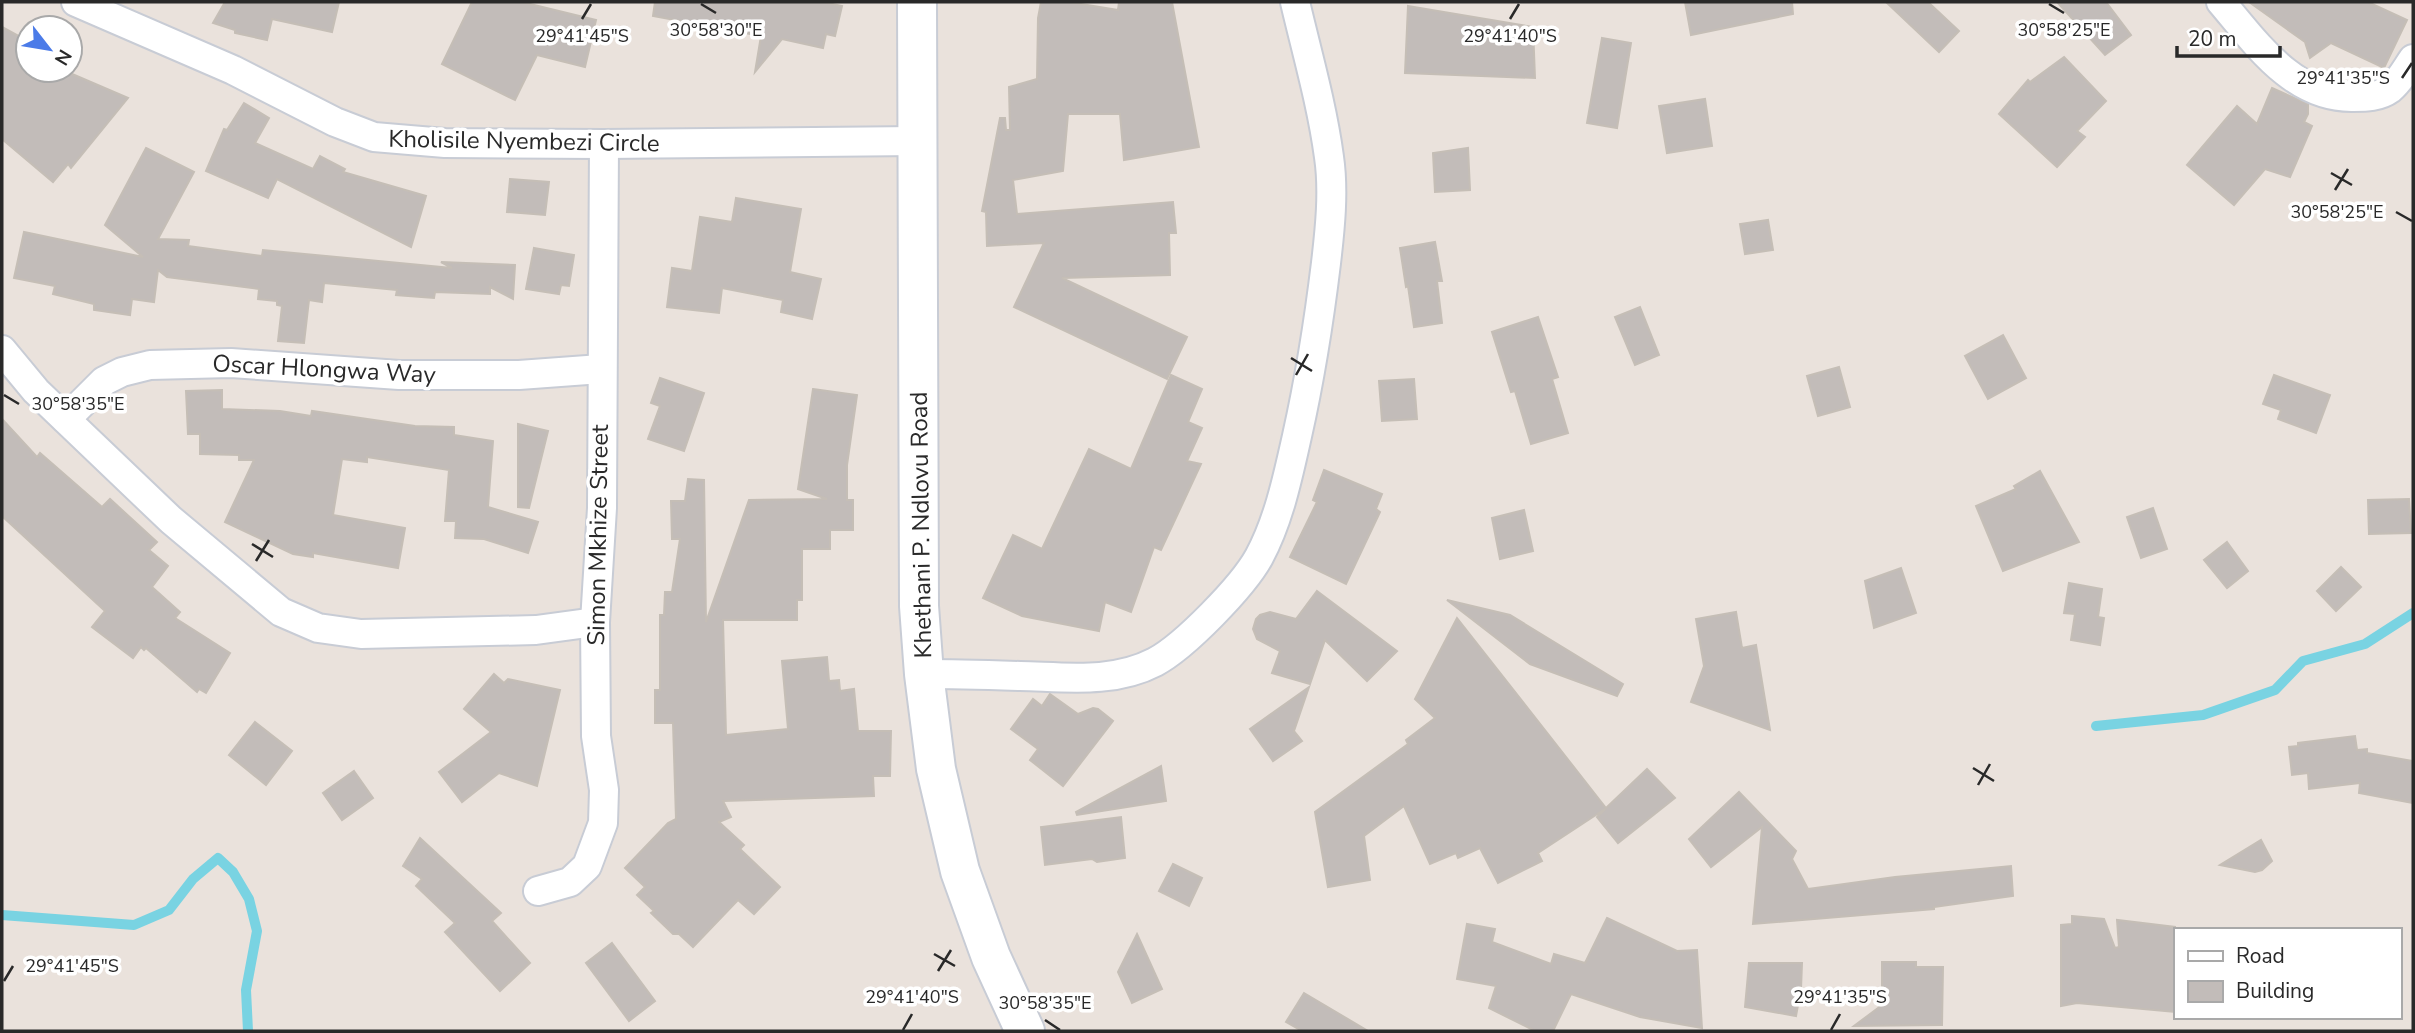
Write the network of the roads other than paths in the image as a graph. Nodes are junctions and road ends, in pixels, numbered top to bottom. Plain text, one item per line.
1 (76, 2) edge
2 (917, 2) edge
3 (1295, 2) edge
4 (2221, 2) edge
5 (2413, 59) edge
6 (918, 141) junction
7 (604, 144) junction
8 (2, 350) edge
9 (601, 369) junction
10 (66, 419) junction
11 (595, 622) junction
12 (924, 674) junction
13 (538, 891) dead end
14 (1025, 1031) edge

1 - 7 street, Kholisile Nyembezi Circle
2 - 6 street, Khethani P. Ndlovu Road
3 - 12 street
4 - 5 street
6 - 7 street, Kholisile Nyembezi Circle
6 - 12 street, Khethani P. Ndlovu Road
7 - 9 street, Simon Mkhize Street
8 - 10 street
9 - 10 street, Oscar Hlongwa Way
9 - 11 street, Simon Mkhize Street
10 - 11 street
11 - 13 street, Simon Mkhize Street
12 - 14 street, Khethani P. Ndlovu Road

